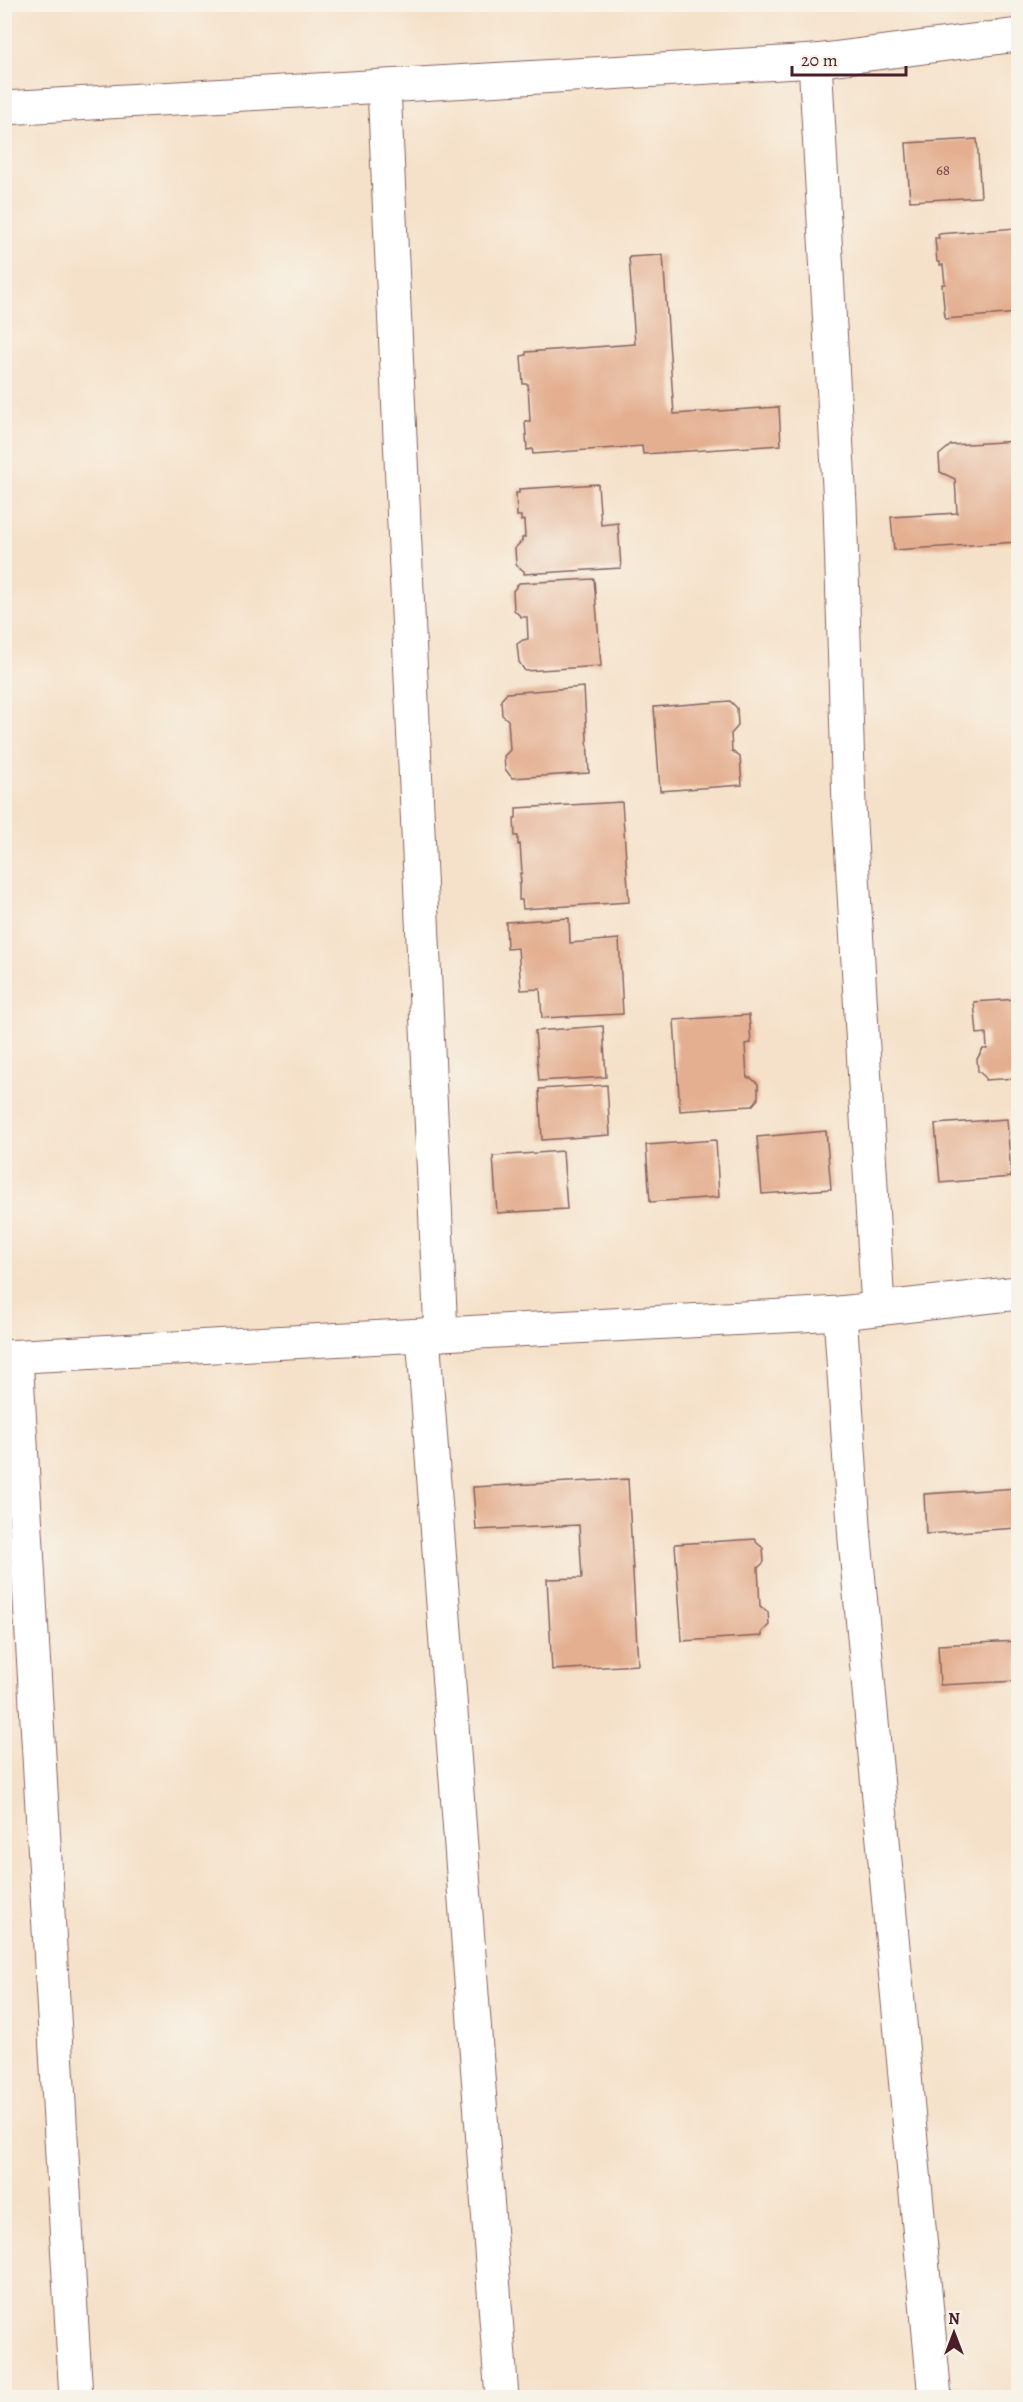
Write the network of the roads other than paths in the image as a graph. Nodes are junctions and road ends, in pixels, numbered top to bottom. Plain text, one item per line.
1 (1018, 35) edge
2 (814, 61) junction
3 (384, 87) junction
4 (4, 108) edge
5 (1018, 1293) edge
6 (878, 1308) junction
7 (840, 1313) junction
8 (432, 1334) junction
9 (10, 1357) edge
10 (76, 2397) edge
11 (502, 2397) edge
12 (935, 2397) edge

1 - 2 street
2 - 3 street
2 - 6 street
3 - 4 street
3 - 8 street
5 - 6 street
6 - 7 street
7 - 8 street
7 - 12 street
8 - 9 street
8 - 11 street
9 - 10 street

